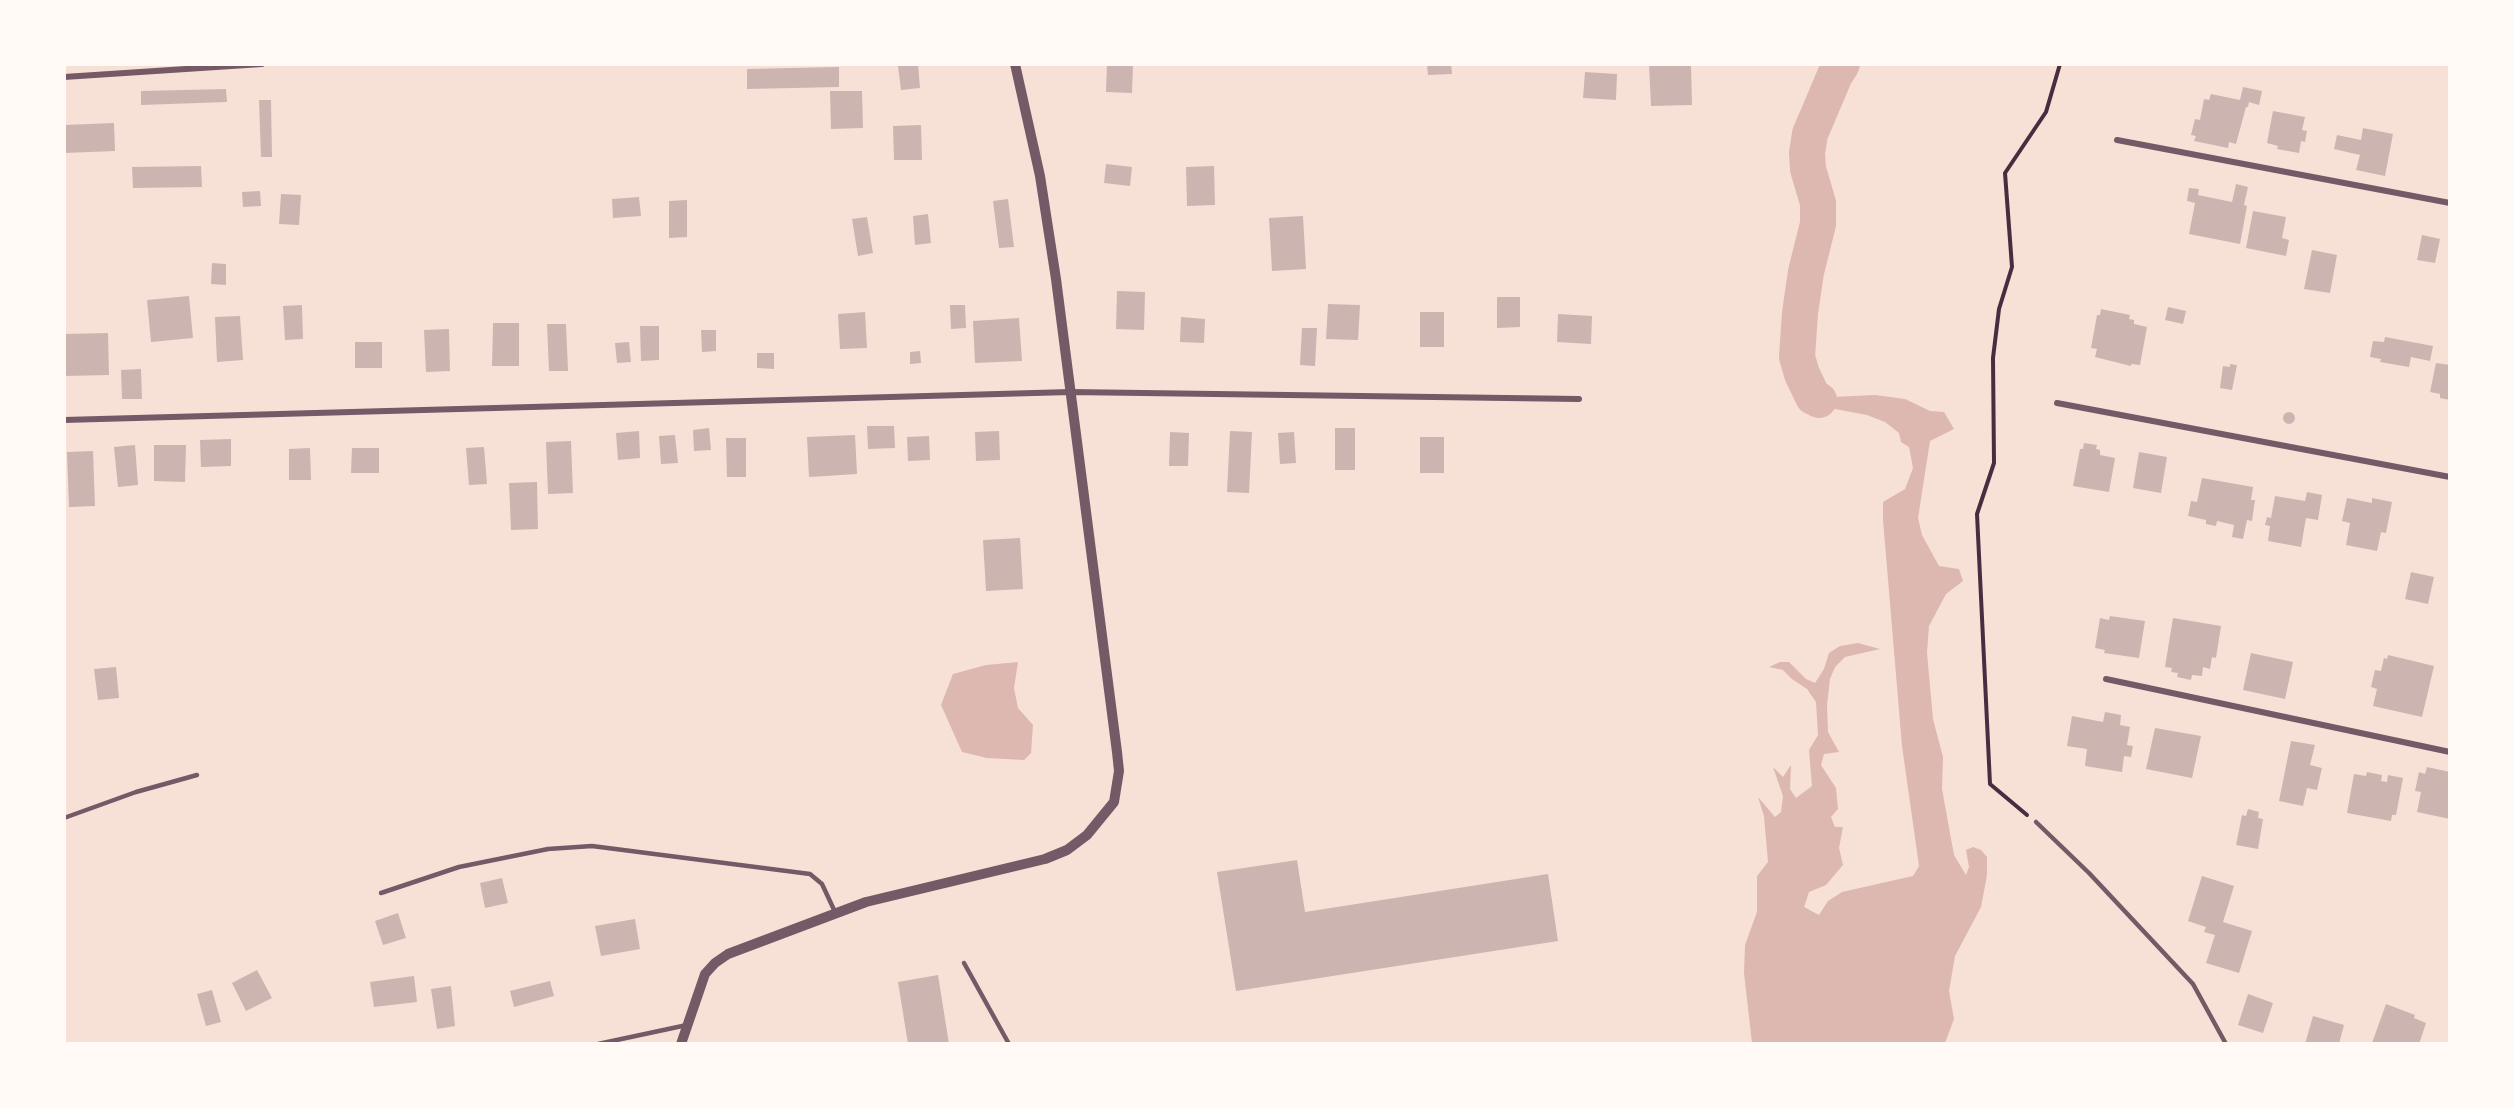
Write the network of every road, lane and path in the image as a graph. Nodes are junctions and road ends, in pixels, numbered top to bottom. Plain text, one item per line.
1 (262, 64) edge
2 (1015, 64) edge
3 (2060, 64) edge
4 (64, 77) edge
5 (2117, 140) dead end
6 (2450, 203) edge
7 (1070, 392) junction
8 (1579, 399) dead end
9 (2057, 403) dead end
10 (64, 420) edge
11 (2450, 477) edge
12 (2106, 679) dead end
13 (2450, 752) edge
14 (197, 775) dead end
15 (64, 818) edge
16 (2036, 822) joint
17 (381, 893) dead end
18 (836, 914) junction
19 (964, 963) dead end
20 (687, 1025) junction
21 (598, 1044) edge
22 (681, 1044) edge
23 (1009, 1044) edge
24 (2226, 1044) edge

1 - 4 street
2 - 7 street
3 - 16 path
5 - 6 street
7 - 8 street
7 - 10 street
7 - 18 street
9 - 11 street
12 - 13 street
14 - 15 lane
16 - 24 lane
17 - 18 lane
18 - 20 street
19 - 23 lane
20 - 21 lane
20 - 22 street

